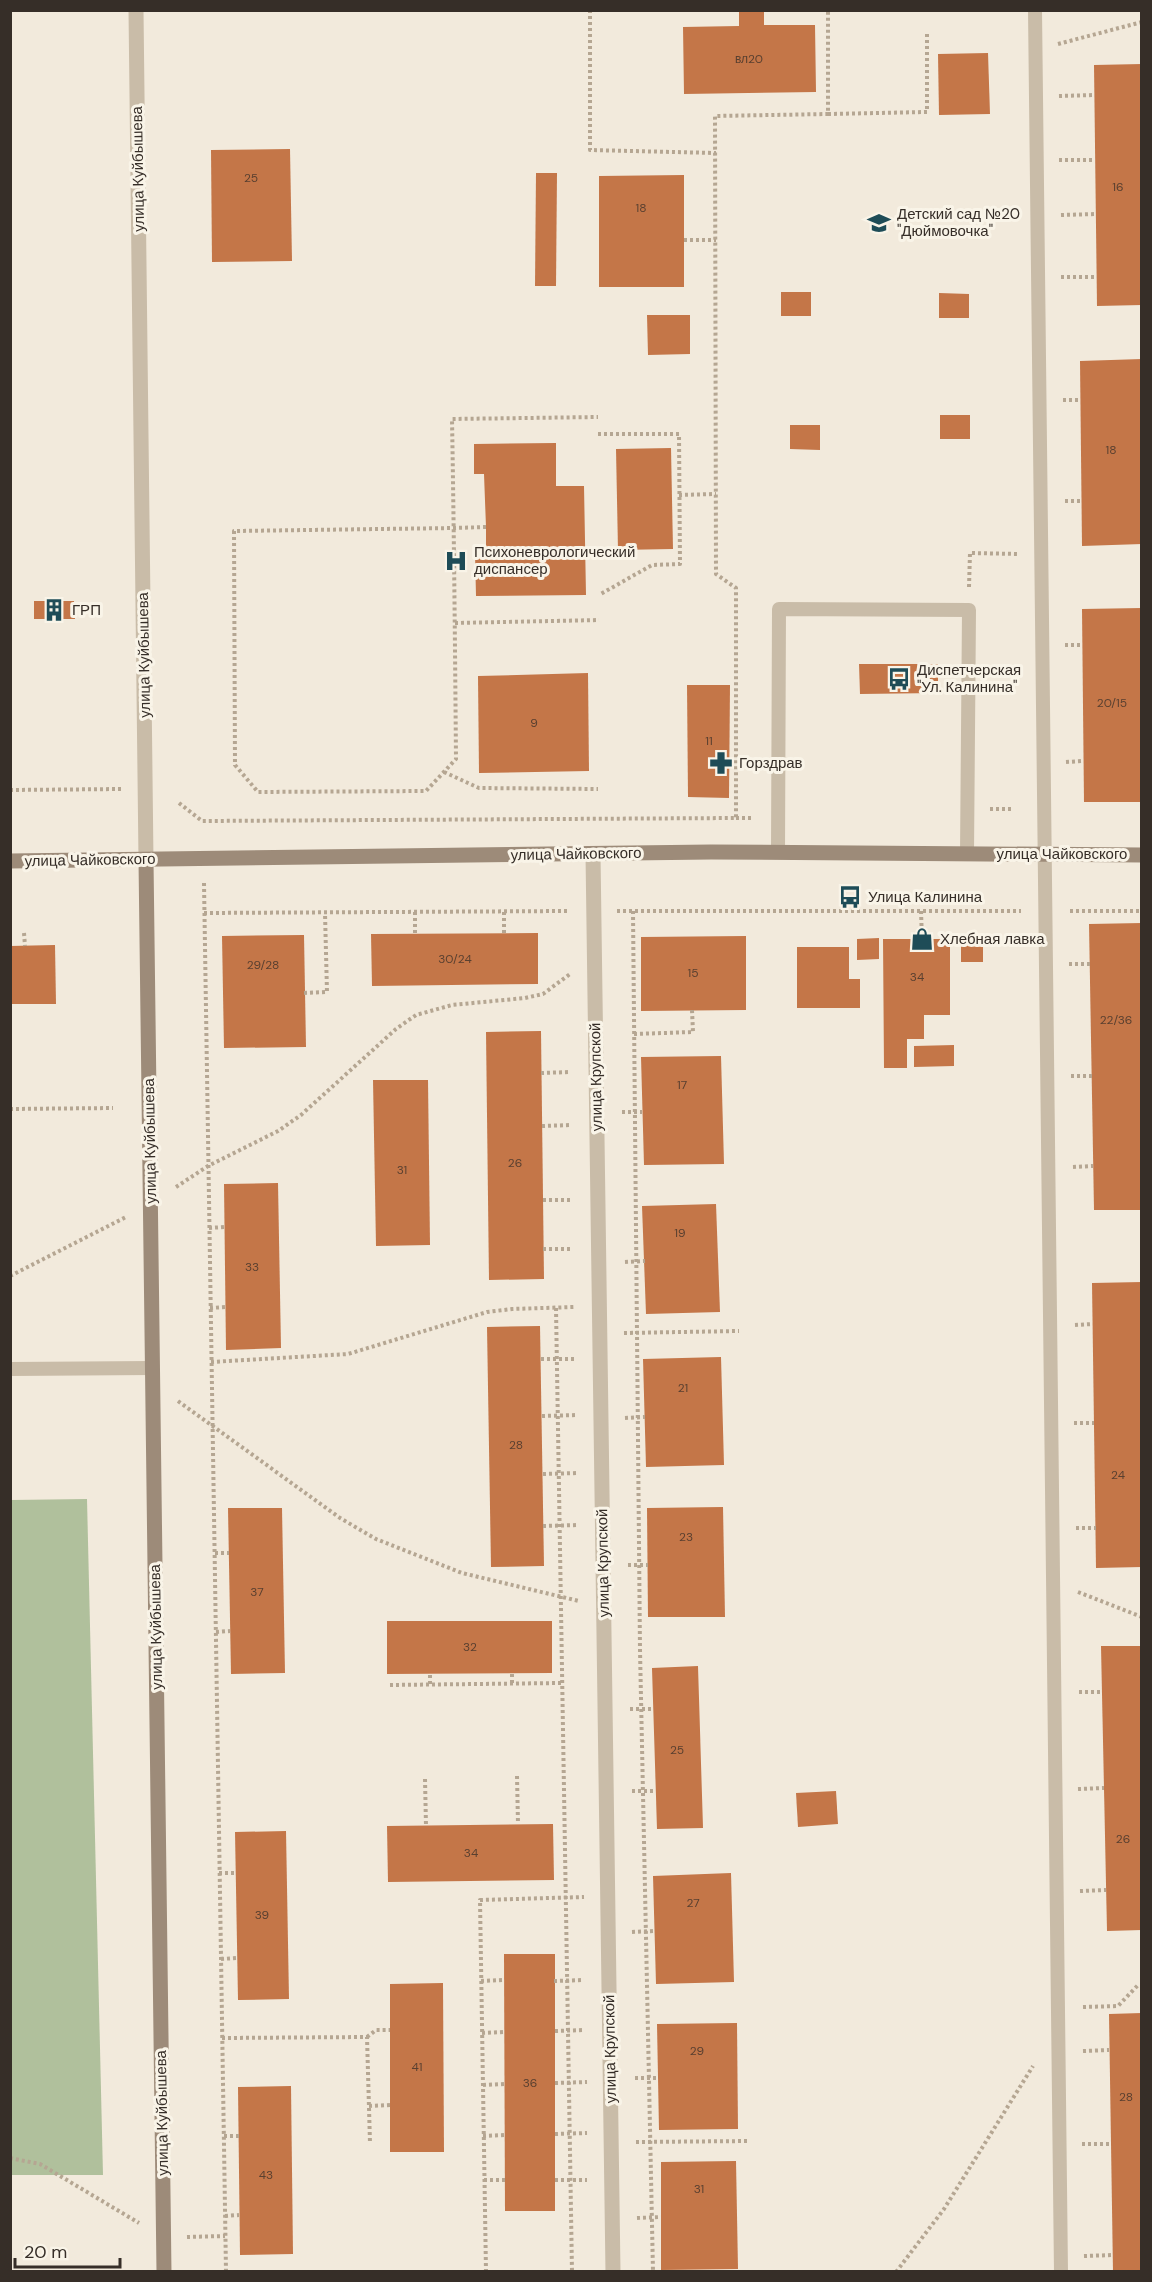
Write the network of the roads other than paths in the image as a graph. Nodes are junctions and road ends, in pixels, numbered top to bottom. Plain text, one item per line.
1 (136, 10) edge
2 (1035, 10) edge
3 (778, 852) junction
4 (592, 854) junction
5 (967, 854) junction
6 (1046, 854) junction
7 (1142, 855) edge
8 (146, 860) junction
9 (10, 861) edge
10 (152, 1368) junction
11 (10, 1370) edge
12 (164, 2271) edge
13 (613, 2271) edge
14 (1061, 2271) edge

1 - 8 street, улица Куйбышева
2 - 6 lane
3 - 4 main road, улица Чайковского
3 - 5 main road, улица Чайковского
3 - 5 lane
4 - 8 main road, улица Чайковского
4 - 13 street, улица Крупской
5 - 6 main road, улица Чайковского
6 - 7 main road, улица Чайковского
6 - 14 lane
8 - 9 main road, улица Чайковского
8 - 10 main road, улица Куйбышева
10 - 11 lane
10 - 12 main road, улица Куйбышева

